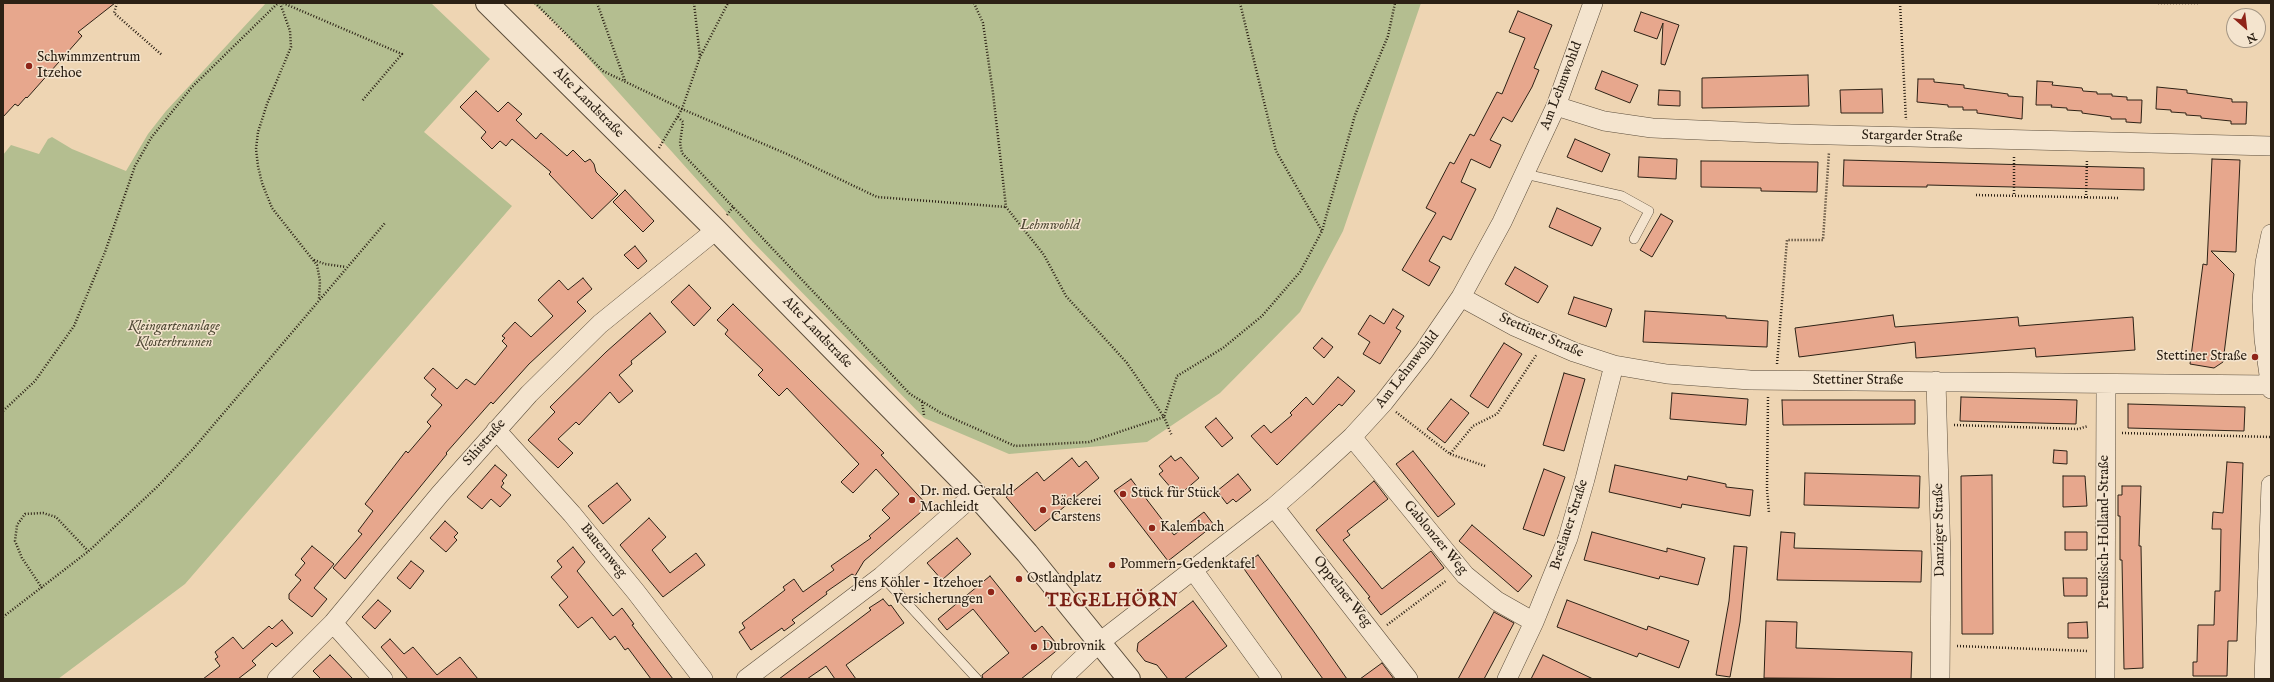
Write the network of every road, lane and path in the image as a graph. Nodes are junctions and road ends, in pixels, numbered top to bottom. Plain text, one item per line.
1 (117, 3) edge
2 (279, 3) edge
3 (283, 3) edge
4 (487, 3) edge
5 (535, 3) edge
6 (597, 3) edge
7 (694, 3) edge
8 (728, 3) edge
9 (974, 3) edge
10 (1240, 3) edge
11 (1395, 3) edge
12 (1593, 3) edge
13 (1900, 3) edge
14 (2158, 3) edge
15 (2198, 3) edge
16 (162, 55) dead end
17 (700, 57) junction
18 (625, 81) junction
19 (362, 101) dead end
20 (1556, 106) junction
21 (682, 109) junction
22 (678, 117) junction
23 (1831, 135) junction
24 (1907, 137) junction
25 (2013, 139) junction
26 (2087, 140) junction
27 (2271, 146) edge
28 (649, 163) junction
29 (1525, 174) junction
30 (1976, 195) dead end
31 (2014, 196) junction
32 (2086, 198) junction
33 (2118, 198) dead end
34 (1006, 207) junction
35 (385, 223) dead end
36 (716, 230) junction
37 (1322, 231) junction
38 (2271, 234) edge
39 (1634, 239) dead end
40 (314, 260) junction
41 (346, 267) junction
42 (1461, 297) junction
43 (319, 299) junction
44 (1546, 340) junction
45 (1614, 365) junction
46 (1772, 380) junction
47 (1936, 381) junction
48 (2106, 385) junction
49 (2271, 385) edge
50 (2271, 389) edge
51 (1384, 402) junction
52 (3, 411) edge
53 (1164, 417) junction
54 (1937, 425) junction
55 (2105, 427) junction
56 (496, 430) junction
57 (1172, 436) dead end
58 (1352, 437) junction
59 (2271, 437) edge
60 (1450, 454) junction
61 (1485, 466) dead end
62 (2271, 485) edge
63 (976, 494) junction
64 (1274, 507) junction
65 (1769, 513) dead end
66 (88, 551) junction
67 (1194, 570) junction
68 (1460, 570) junction
69 (882, 576) junction
70 (42, 588) junction
71 (3, 617) edge
72 (1534, 622) junction
73 (333, 623) junction
74 (1375, 634) junction
75 (1100, 642) junction
76 (1941, 646) junction
77 (2104, 651) junction
78 (277, 679) edge
79 (382, 679) edge
80 (703, 679) edge
81 (746, 679) edge
82 (977, 679) edge
83 (1061, 679) edge
84 (1128, 679) edge
85 (1272, 679) edge
86 (1408, 679) edge
87 (1508, 679) edge
88 (1940, 679) edge
89 (2105, 679) edge
90 (2264, 679) edge

1 - 16 path
2 - 40 path
2 - 52 path
3 - 19 path
4 - 28 street, Alte Landstraße
5 - 18 path
6 - 18 path
7 - 17 path
8 - 17 path
9 - 34 path
10 - 37 path
11 - 37 path
12 - 20 street, Am Lehmwohld
13 - 24 path
14 - 15 path
17 - 21 path
18 - 21 path
20 - 23 street, Stargarder Straße
20 - 29 street, Am Lehmwohld
21 - 22 path
21 - 34 path
22 - 28 path
22 - 53 path
23 - 24 street, Stargarder Straße
23 - 46 path
24 - 25 street, Stargarder Straße
25 - 26 street, Stargarder Straße
25 - 31 path
26 - 27 street, Stargarder Straße
26 - 32 path
28 - 36 street, Alte Landstraße
29 - 39 lane
29 - 42 street, Am Lehmwohld
30 - 31 path
31 - 32 path
32 - 33 path
34 - 53 path
35 - 41 path
36 - 56 street, Sihistraße
36 - 63 street, Alte Landstraße
37 - 53 path
38 - 49 street
40 - 41 path
40 - 43 path
41 - 43 path
42 - 44 street, Stettiner Straße
42 - 51 street, Am Lehmwohld
43 - 66 path
44 - 45 street, Stettiner Straße
44 - 60 path
45 - 46 street, Stettiner Straße
45 - 72 street, Breslauer Straße
46 - 47 street, Stettiner Straße
46 - 65 path
47 - 48 street, Stettiner Straße
47 - 54 street, Danziger Straße
48 - 49 street, Stettiner Straße
48 - 55 street, Preußisch-Holland-Straße
49 - 50 street
51 - 58 street, Am Lehmwohld
51 - 60 path
53 - 57 path
54 - 55 path
54 - 76 street, Danziger Straße
55 - 59 path
55 - 77 street, Preußisch-Holland-Straße
56 - 73 street, Sihistraße
56 - 80 street, Bauernweg
58 - 64 street, Am Lehmwohld
58 - 68 street, Gablonzer Weg
60 - 61 path
62 - 90 street
63 - 69 street
63 - 75 street, Alte Landstraße
64 - 67 street, Am Lehmwohld
64 - 74 street, Oppelner Weg
66 - 70 path
66 - 70 path
67 - 75 street, Am Lehmwohld
67 - 85 street
68 - 72 street, Gablonzer Weg
68 - 74 path
69 - 81 street
69 - 82 lane
70 - 71 path
72 - 87 street, Breslauer Straße
73 - 78 street, Sihistraße
73 - 79 street
74 - 86 street, Oppelner Weg
75 - 83 street, Am Lehmwohld
75 - 84 street, Alte Landstraße
76 - 77 path
76 - 88 street, Danziger Straße
77 - 89 street, Preußisch-Holland-Straße

